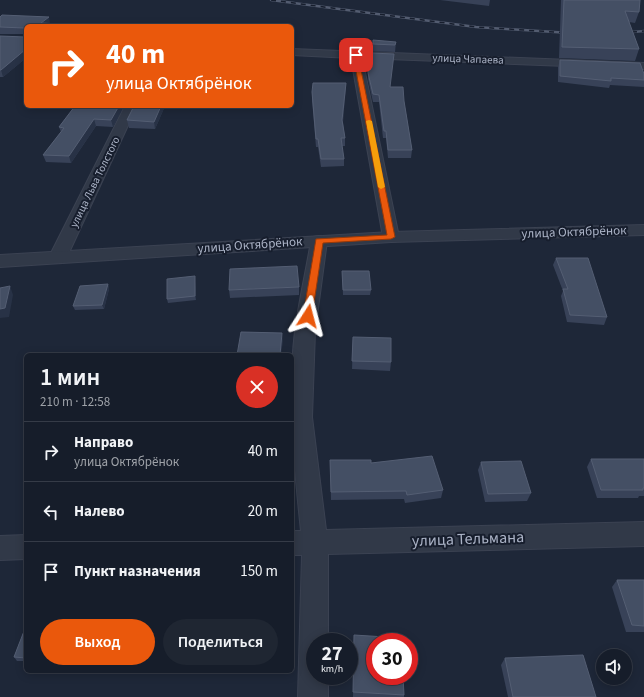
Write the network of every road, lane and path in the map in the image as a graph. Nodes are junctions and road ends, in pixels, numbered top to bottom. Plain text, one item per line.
1 (294, 52) edge
2 (356, 55) junction
3 (644, 66) edge
4 (130, 108) edge
5 (644, 230) edge
6 (391, 237) junction
7 (319, 241) junction
8 (58, 257) junction
9 (0, 261) edge
10 (644, 534) edge
11 (304, 543) edge
12 (24, 547) edge
13 (0, 548) edge
14 (313, 697) edge

1 - 2 street, улица Чапаева
2 - 3 street, улица Чапаева
2 - 6 street
4 - 8 street, улица Льва Толстого
5 - 6 street, улица Октябрёнок
6 - 7 street, улица Октябрёнок
7 - 8 street, улица Октябрёнок
7 - 11 street
8 - 9 street, улица Октябрёнок
10 - 11 street, улица Тельмана
11 - 14 street
12 - 13 street

